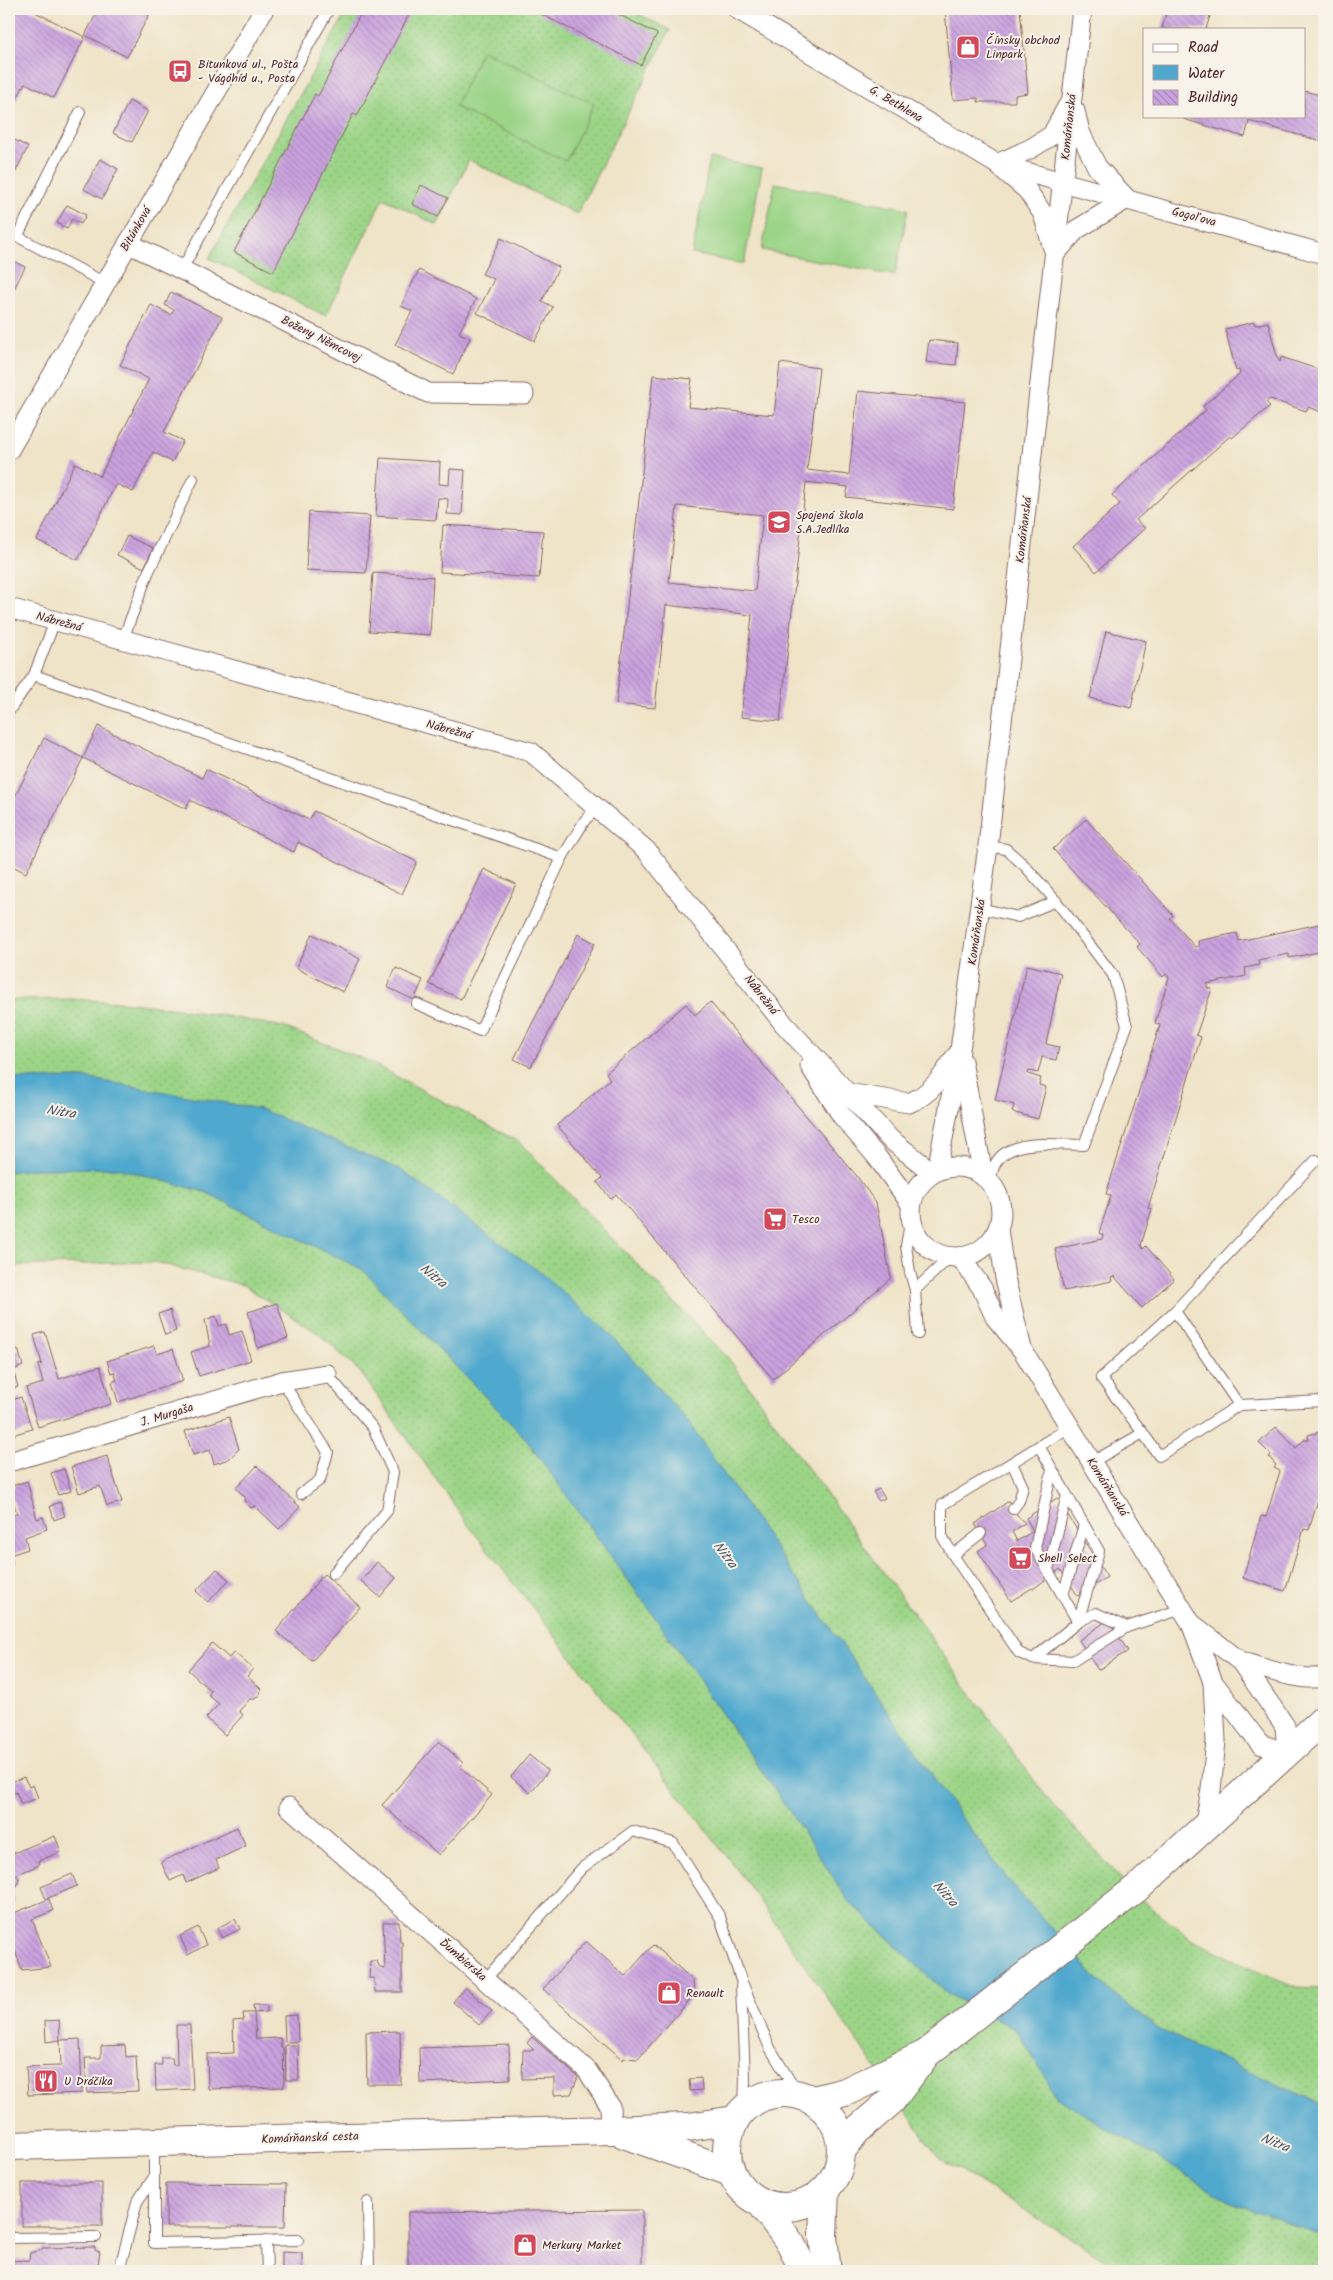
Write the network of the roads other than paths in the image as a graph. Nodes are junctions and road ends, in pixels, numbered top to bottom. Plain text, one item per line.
1 (264, 9) edge
2 (329, 9) edge
3 (737, 9) edge
4 (1082, 9) edge
5 (1072, 98) junction
6 (80, 112) dead end
7 (997, 164) junction
8 (1063, 182) junction
9 (1127, 199) junction
10 (13, 234) edge
11 (128, 243) junction
12 (1055, 254) junction
13 (1324, 254) edge
14 (182, 270) junction
15 (105, 283) junction
16 (524, 394) dead end
17 (9, 450) edge
18 (193, 479) dead end
19 (9, 608) edge
20 (55, 621) junction
21 (124, 640) junction
22 (34, 675) junction
23 (9, 711) edge
24 (598, 807) junction
25 (988, 846) junction
26 (562, 858) junction
27 (1056, 901) junction
28 (980, 908) junction
29 (417, 1004) dead end
30 (784, 1024) junction
31 (960, 1050) junction
32 (847, 1093) junction
33 (1316, 1160) dead end
34 (935, 1172) junction
35 (987, 1180) junction
36 (911, 1211) junction
37 (998, 1229) junction
38 (955, 1258) junction
39 (915, 1290) junction
40 (1175, 1311) junction
41 (918, 1334) dead end
42 (1023, 1351) junction
43 (327, 1374) joint
44 (282, 1380) junction
45 (1324, 1401) edge
46 (1239, 1405) junction
47 (1070, 1427) junction
48 (1143, 1433) junction
49 (1039, 1446) junction
50 (9, 1462) edge
51 (1012, 1462) junction
52 (1092, 1462) junction
53 (1052, 1470) junction
54 (301, 1494) dead end
55 (1067, 1495) junction
56 (1013, 1510) dead end
57 (1084, 1525) junction
58 (982, 1533) dead end
59 (953, 1555) junction
60 (1048, 1570) junction
61 (333, 1574) dead end
62 (1063, 1595) junction
63 (1186, 1616) junction
64 (1078, 1622) junction
65 (1127, 1627) junction
66 (1033, 1660) junction
67 (1241, 1662) junction
68 (1324, 1677) edge
69 (1213, 1682) junction
70 (1324, 1719) edge
71 (1286, 1753) junction
72 (289, 1807) dead end
73 (1204, 1828) junction
74 (486, 1980) junction
75 (741, 1980) junction
76 (926, 2054) junction
77 (805, 2097) junction
78 (740, 2114) junction
79 (610, 2130) junction
80 (154, 2142) junction
81 (9, 2146) edge
82 (841, 2151) junction
83 (731, 2172) junction
84 (154, 2178) junction
85 (825, 2190) junction
86 (368, 2202) dead end
87 (762, 2203) junction
88 (96, 2237) dead end
89 (9, 2238) edge
90 (266, 2240) junction
91 (298, 2240) dead end
92 (119, 2271) edge
93 (267, 2271) edge
94 (369, 2271) edge
95 (804, 2271) edge
96 (827, 2271) edge

1 - 11 street, Bitúnková
2 - 14 lane
3 - 7 street, G. Bethlena
4 - 5 street, Komárňanská
5 - 7 street
5 - 8 street, Komárňanská
5 - 9 street
6 - 10 lane
7 - 8 street, G. Bethlena
7 - 12 street
8 - 9 street, Gogoľova
8 - 12 street, Komárňanská
9 - 12 street
9 - 13 street, Gogoľova
10 - 15 lane
11 - 14 street, Boženy Němcovej
11 - 15 street, Bitúnková
12 - 25 street, Komárňanská
14 - 16 street, Boženy Němcovej
15 - 17 street, Bitúnková
18 - 21 lane
19 - 20 street, Nábrežná
20 - 21 street, Nábrežná
20 - 22 lane
21 - 24 street, Nábrežná
22 - 23 lane
22 - 26 lane
24 - 26 lane
24 - 30 street, Nábrežná
25 - 27 lane
25 - 28 street, Komárňanská
26 - 29 lane
27 - 28 lane
27 - 35 lane
28 - 31 street, Komárňanská
30 - 32 street, Nábrežná
30 - 36 street, Nábrežná
31 - 32 street
31 - 34 street, Komárňanská
31 - 35 street, Komárňanská
32 - 34 street, Nábrežná
33 - 40 lane
34 - 35 street
34 - 36 street
35 - 37 street, Komárňanská
36 - 38 street
36 - 39 lane
37 - 38 street
37 - 42 street, Komárňanská
38 - 39 lane
38 - 42 street, Komárňanská
39 - 41 lane
40 - 46 lane
40 - 48 lane
42 - 47 street, Komárňanská
43 - 44 street, J. Murgaša
43 - 61 lane
44 - 50 street, J. Murgaša
44 - 54 lane
45 - 46 lane
46 - 48 lane
47 - 49 lane
47 - 52 street, Komárňanská
48 - 52 lane
49 - 51 lane
49 - 53 lane
51 - 56 lane
51 - 59 lane
52 - 63 street, Komárňanská
53 - 55 lane
53 - 60 lane
55 - 57 lane
55 - 60 lane
57 - 62 lane
57 - 64 lane
58 - 59 lane
59 - 66 lane
60 - 62 lane
62 - 64 lane
63 - 65 lane
63 - 67 street
63 - 69 street
64 - 65 lane
64 - 66 lane
65 - 66 lane
67 - 68 street
67 - 71 street
69 - 71 street
69 - 73 street
70 - 71 main road
71 - 73 main road
72 - 74 street, Ďumbierska
73 - 76 main road
74 - 75 lane
74 - 79 street, Ďumbierska
75 - 77 lane
75 - 78 lane
76 - 77 main road
76 - 82 main road
77 - 78 main road
77 - 82 main road
78 - 79 main road, Komárňanská cesta
78 - 83 main road
79 - 80 main road, Komárňanská cesta
79 - 83 main road, Komárňanská cesta
80 - 81 main road, Komárňanská cesta
80 - 84 lane
82 - 85 main road
83 - 87 main road
84 - 90 lane
84 - 92 lane
85 - 87 main road
85 - 96 main road
86 - 94 lane
87 - 95 main road
88 - 89 lane
90 - 91 lane
90 - 93 lane

